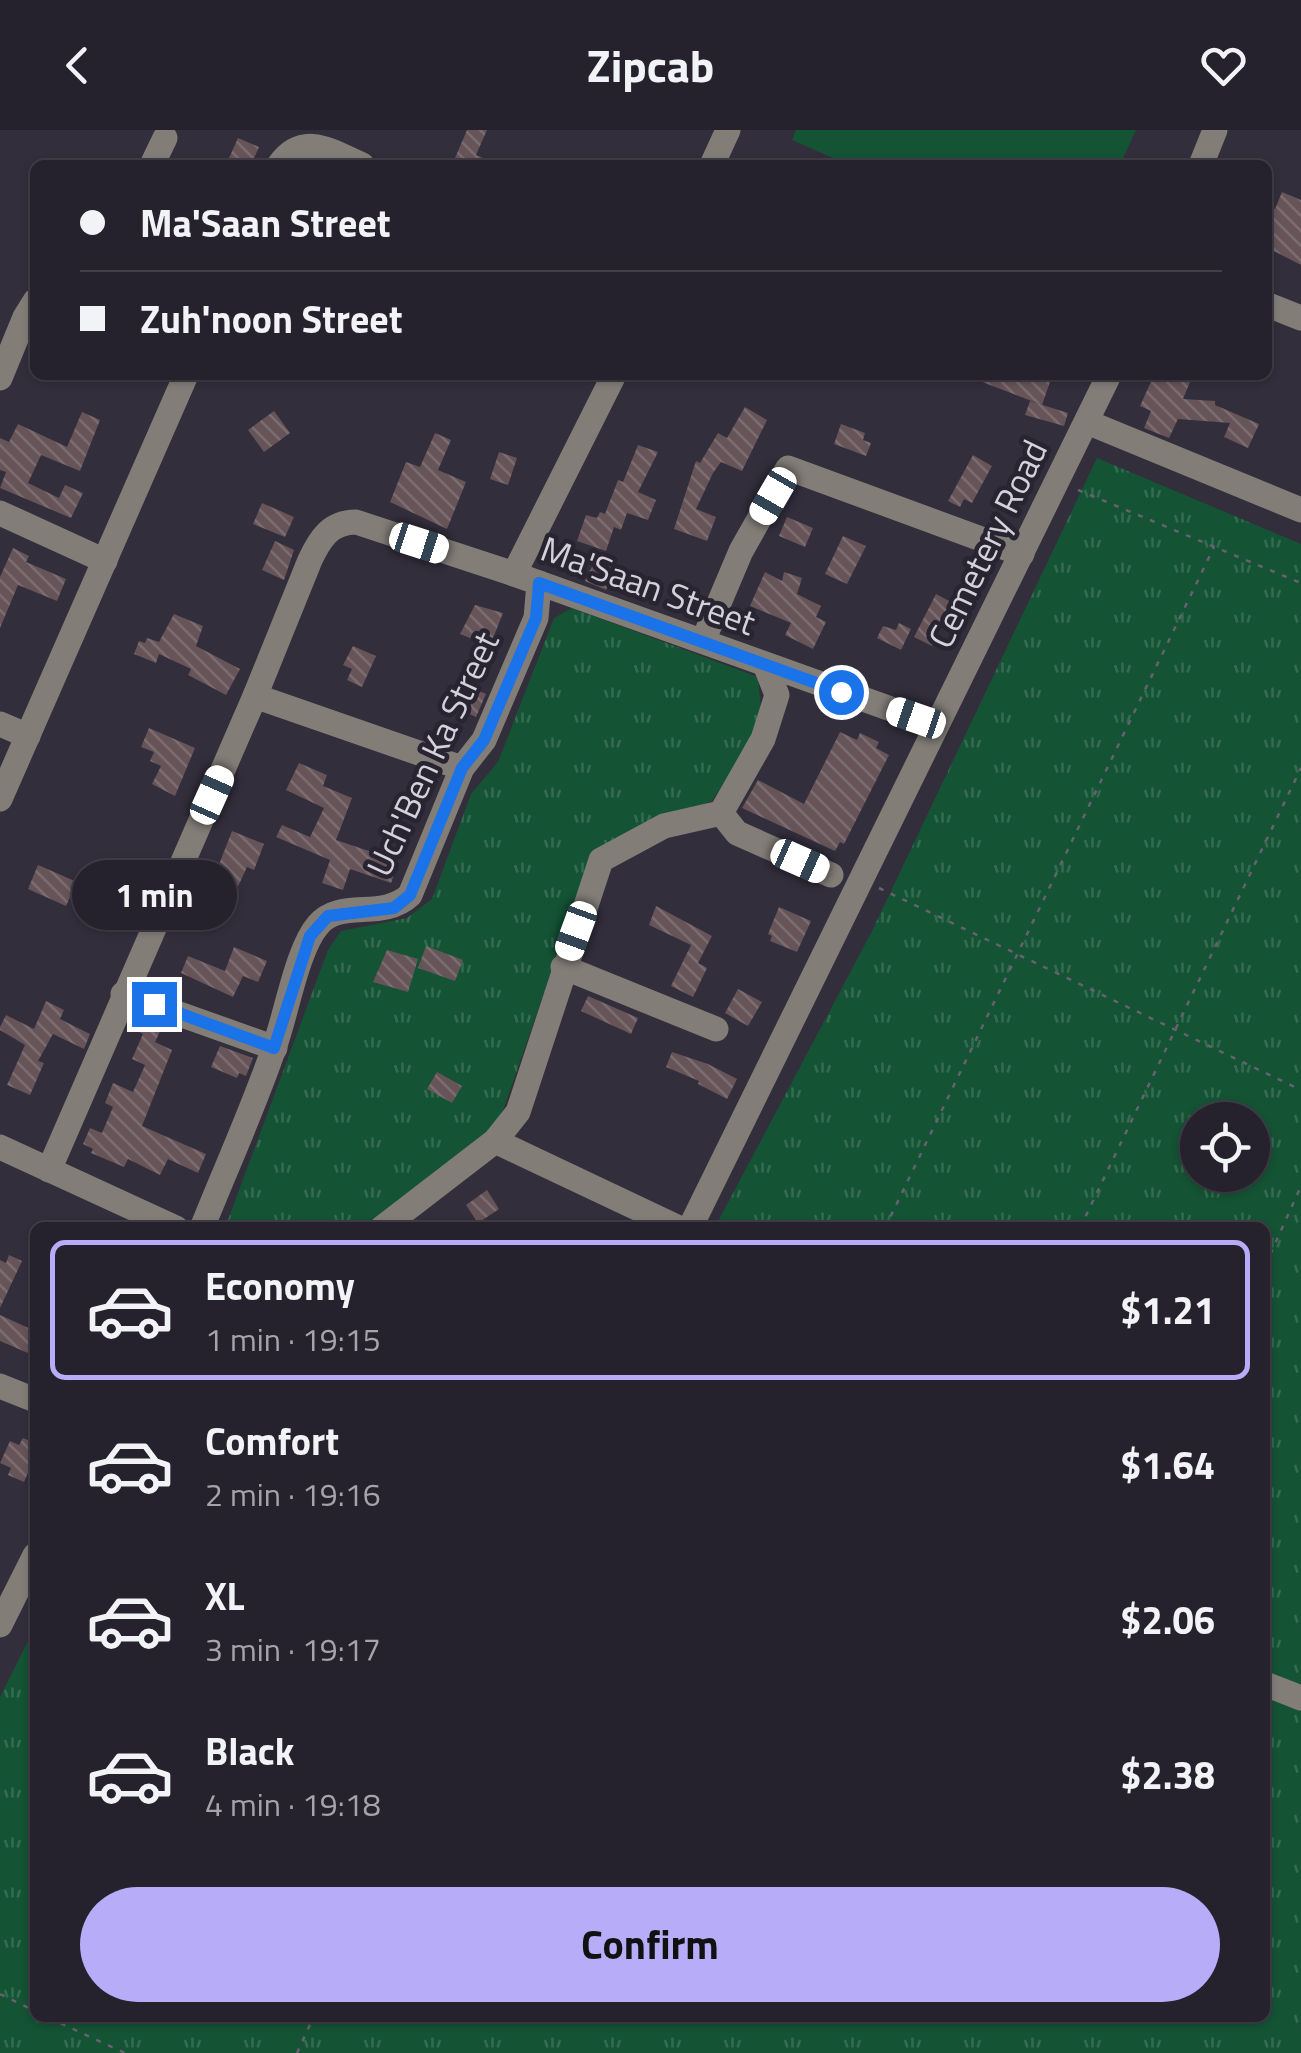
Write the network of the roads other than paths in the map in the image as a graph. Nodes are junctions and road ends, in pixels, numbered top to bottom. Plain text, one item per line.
1 (728, 130) edge
2 (1215, 130) edge
3 (166, 138) dead end
4 (287, 156) edge
5 (155, 160) edge
6 (351, 160) edge
7 (714, 160) edge
8 (1202, 160) edge
9 (1272, 307) edge
10 (30, 308) edge
11 (1301, 318) edge
12 (0, 378) edge
13 (184, 380) edge
14 (611, 380) edge
15 (1106, 380) edge
16 (1087, 422) junction
17 (1301, 510) edge
18 (0, 513) edge
19 (1022, 554) junction
20 (105, 561) junction
21 (514, 574) junction
22 (539, 583) junction
23 (703, 641) junction
24 (766, 666) junction
25 (256, 696) junction
26 (916, 718) dead end
27 (0, 724) edge
28 (28, 736) junction
29 (462, 768) junction
30 (0, 799) edge
31 (720, 813) junction
32 (831, 875) dead end
33 (563, 967) junction
34 (124, 994) junction
35 (716, 1029) dead end
36 (274, 1048) junction
37 (496, 1141) junction
38 (0, 1147) edge
39 (48, 1170) junction
40 (163, 1222) edge
41 (204, 1222) edge
42 (390, 1222) edge
43 (666, 1222) edge
44 (693, 1222) edge
45 (0, 1386) edge
46 (30, 1398) edge
47 (30, 1565) edge
48 (17, 1592) edge
49 (0, 1626) edge
50 (1270, 1686) edge
51 (1301, 1698) edge

1 - 7 street
2 - 8 street
3 - 5 street
4 - 6 street
9 - 11 street
10 - 12 street
13 - 20 street
14 - 21 street
15 - 16 street, Cemetery Road
16 - 17 street
16 - 19 street, Cemetery Road
18 - 20 street
19 - 23 street
19 - 44 street, Cemetery Road
20 - 28 street
21 - 22 street, Ma'Saan Street
21 - 25 street, Ma'Saan Street
22 - 23 street, Ma'Saan Street
22 - 29 street, Uch'Ben Ka Street
23 - 24 street, Ma'Saan Street
24 - 26 street, Ma'Saan Street
24 - 31 street
25 - 29 street
25 - 34 street
27 - 28 street
28 - 30 street
29 - 36 street, Uch'Ben Ka Street
31 - 32 street
31 - 33 street
33 - 35 street
33 - 37 street
34 - 36 street
34 - 39 street
36 - 41 street, Uch'Ben Ka Street
37 - 42 street
37 - 43 street
38 - 39 street
39 - 40 street
45 - 46 street
47 - 48 street
48 - 49 street
50 - 51 street

